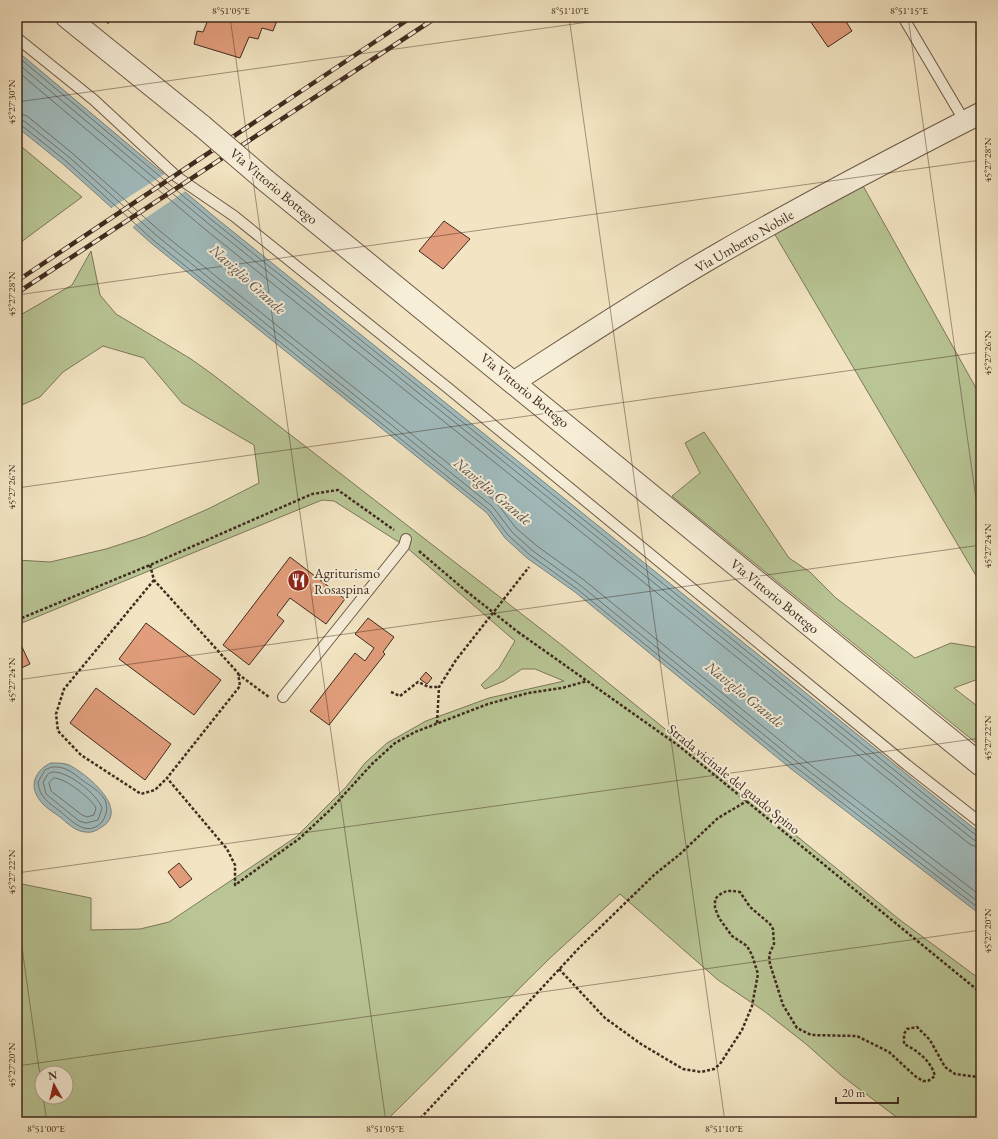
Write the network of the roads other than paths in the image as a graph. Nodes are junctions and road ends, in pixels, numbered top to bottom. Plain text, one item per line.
1 (67, 17) edge
2 (903, 17) edge
3 (17, 38) edge
4 (973, 117) edge
5 (514, 382) junction
6 (406, 539) dead end
7 (282, 698) road end
8 (981, 765) edge
9 (981, 823) edge

1 - 5 street, Via Vittorio Bottego, bridge
2 - 4 lane
3 - 9 lane
4 - 5 street, Via Umberto Nobile
5 - 8 street, Via Vittorio Bottego
6 - 7 lane

